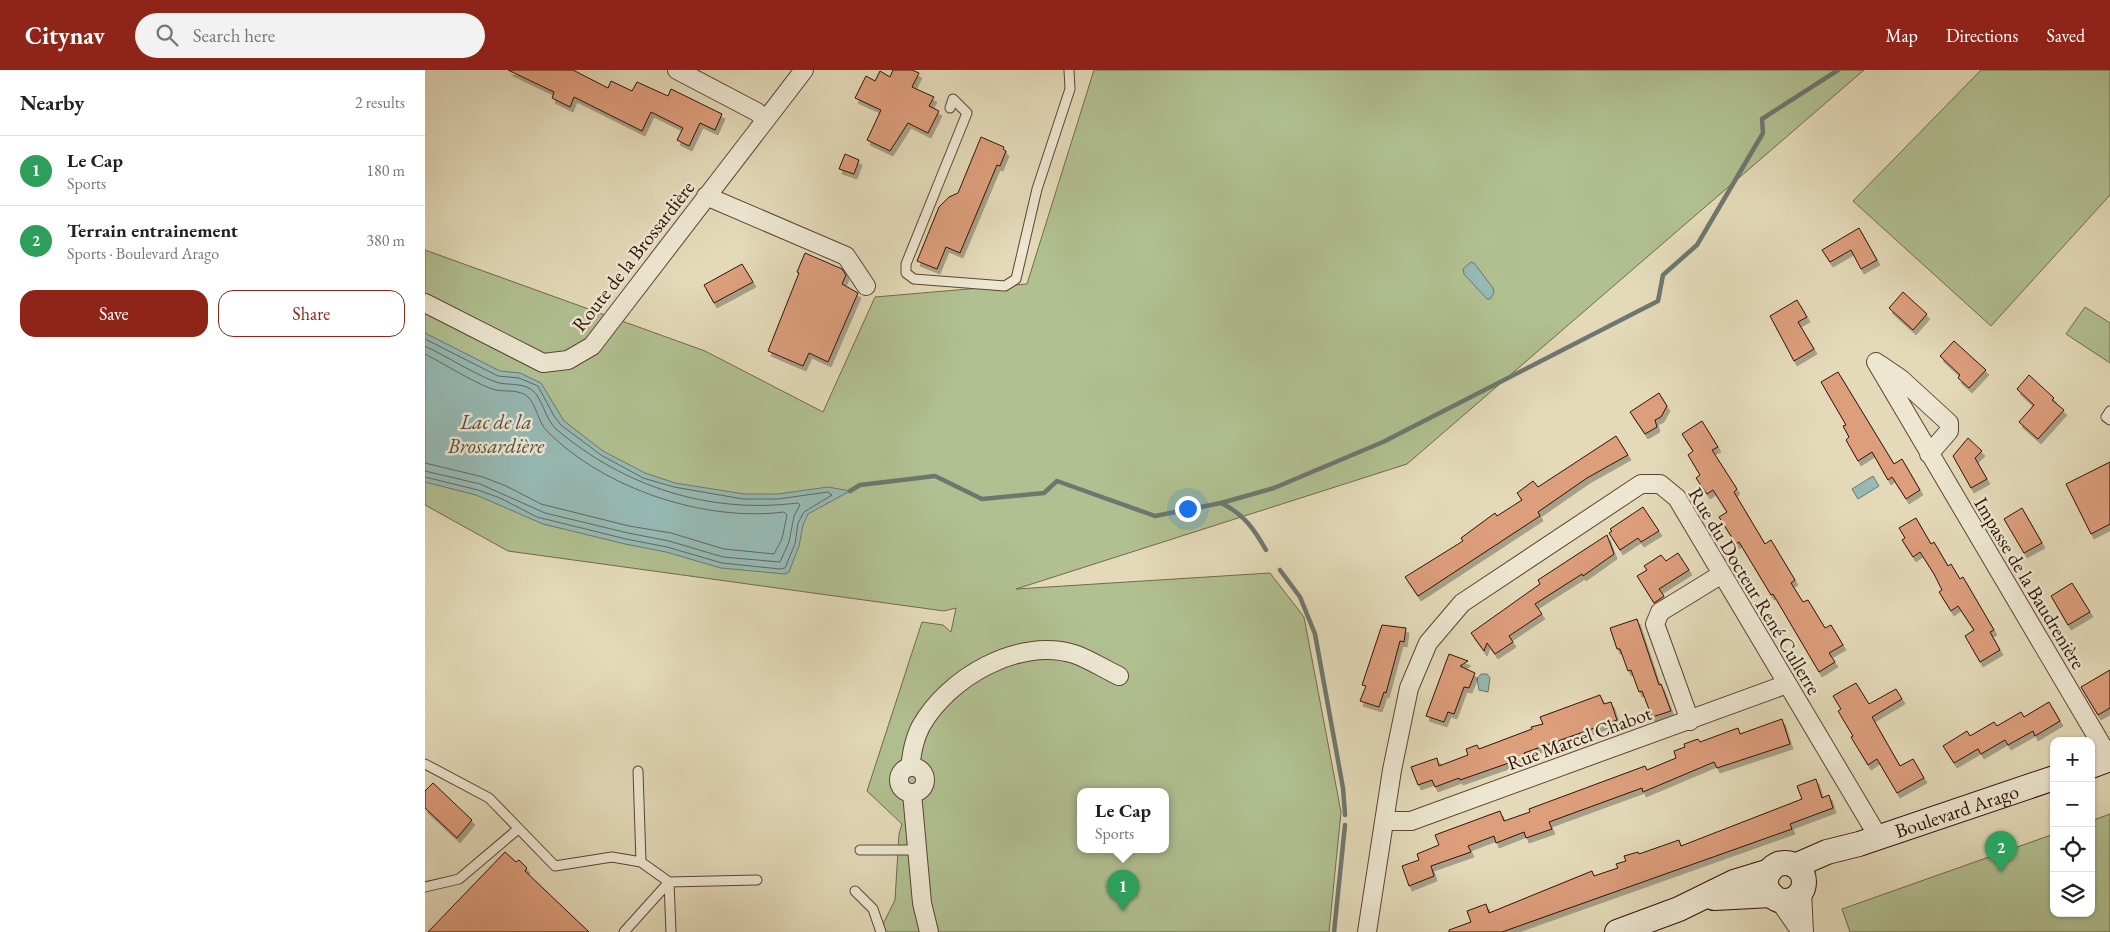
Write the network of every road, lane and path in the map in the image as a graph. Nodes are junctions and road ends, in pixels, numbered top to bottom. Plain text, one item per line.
1 (677, 70) edge
2 (804, 70) edge
3 (1069, 70) edge
4 (949, 108) dead end
5 (765, 120) junction
6 (706, 196) junction
7 (866, 286) dead end
8 (425, 303) edge
9 (2110, 411) edge
10 (2110, 420) edge
11 (1929, 454) junction
12 (1722, 574) junction
13 (1119, 676) dead end
14 (1787, 684) junction
15 (1690, 721) junction
16 (2110, 759) edge
17 (425, 764) edge
18 (2095, 765) edge
19 (638, 771) dead end
20 (2050, 779) edge
21 (1384, 821) junction
22 (518, 829) junction
23 (1869, 841) junction
24 (860, 850) dead end
25 (916, 850) junction
26 (641, 862) junction
27 (1771, 871) junction
28 (757, 880) dead end
29 (1800, 881) junction
30 (669, 882) junction
31 (425, 887) edge
32 (855, 891) dead end
33 (1775, 897) junction
34 (1705, 898) junction
35 (624, 932) edge
36 (671, 932) edge
37 (881, 932) edge
38 (929, 932) edge
39 (1367, 932) edge
40 (1617, 932) edge
41 (1803, 932) edge

1 - 5 street
2 - 5 street, Route de la Brossardière
3 - 4 lane
5 - 6 street, Route de la Brossardière
6 - 7 street
6 - 8 street, Route de la Brossardière
9 - 10 lane
11 - 11 street, Impasse de la Baudrenière
11 - 16 street, Impasse de la Baudrenière
12 - 14 street, Rue du Docteur René Cullerre
12 - 15 street
12 - 21 street, Rue du Docteur René Cullerre
13 - 25 street
14 - 15 street, Rue Marcel Chabot
14 - 23 street, Rue du Docteur René Cullerre
15 - 21 street, Rue Marcel Chabot
16 - 18 main road
17 - 22 lane
19 - 26 lane
20 - 23 main road, Boulevard Arago
21 - 39 street, Rue du Docteur René Cullerre
22 - 26 lane
22 - 31 lane
23 - 29 main road, Boulevard Arago
24 - 25 lane
25 - 38 street
26 - 30 lane
27 - 29 main road
27 - 33 main road
27 - 34 main road
28 - 30 lane
29 - 33 main road
29 - 41 street
30 - 35 lane
30 - 36 lane
32 - 37 lane
33 - 34 main road
33 - 41 street
34 - 40 main road

